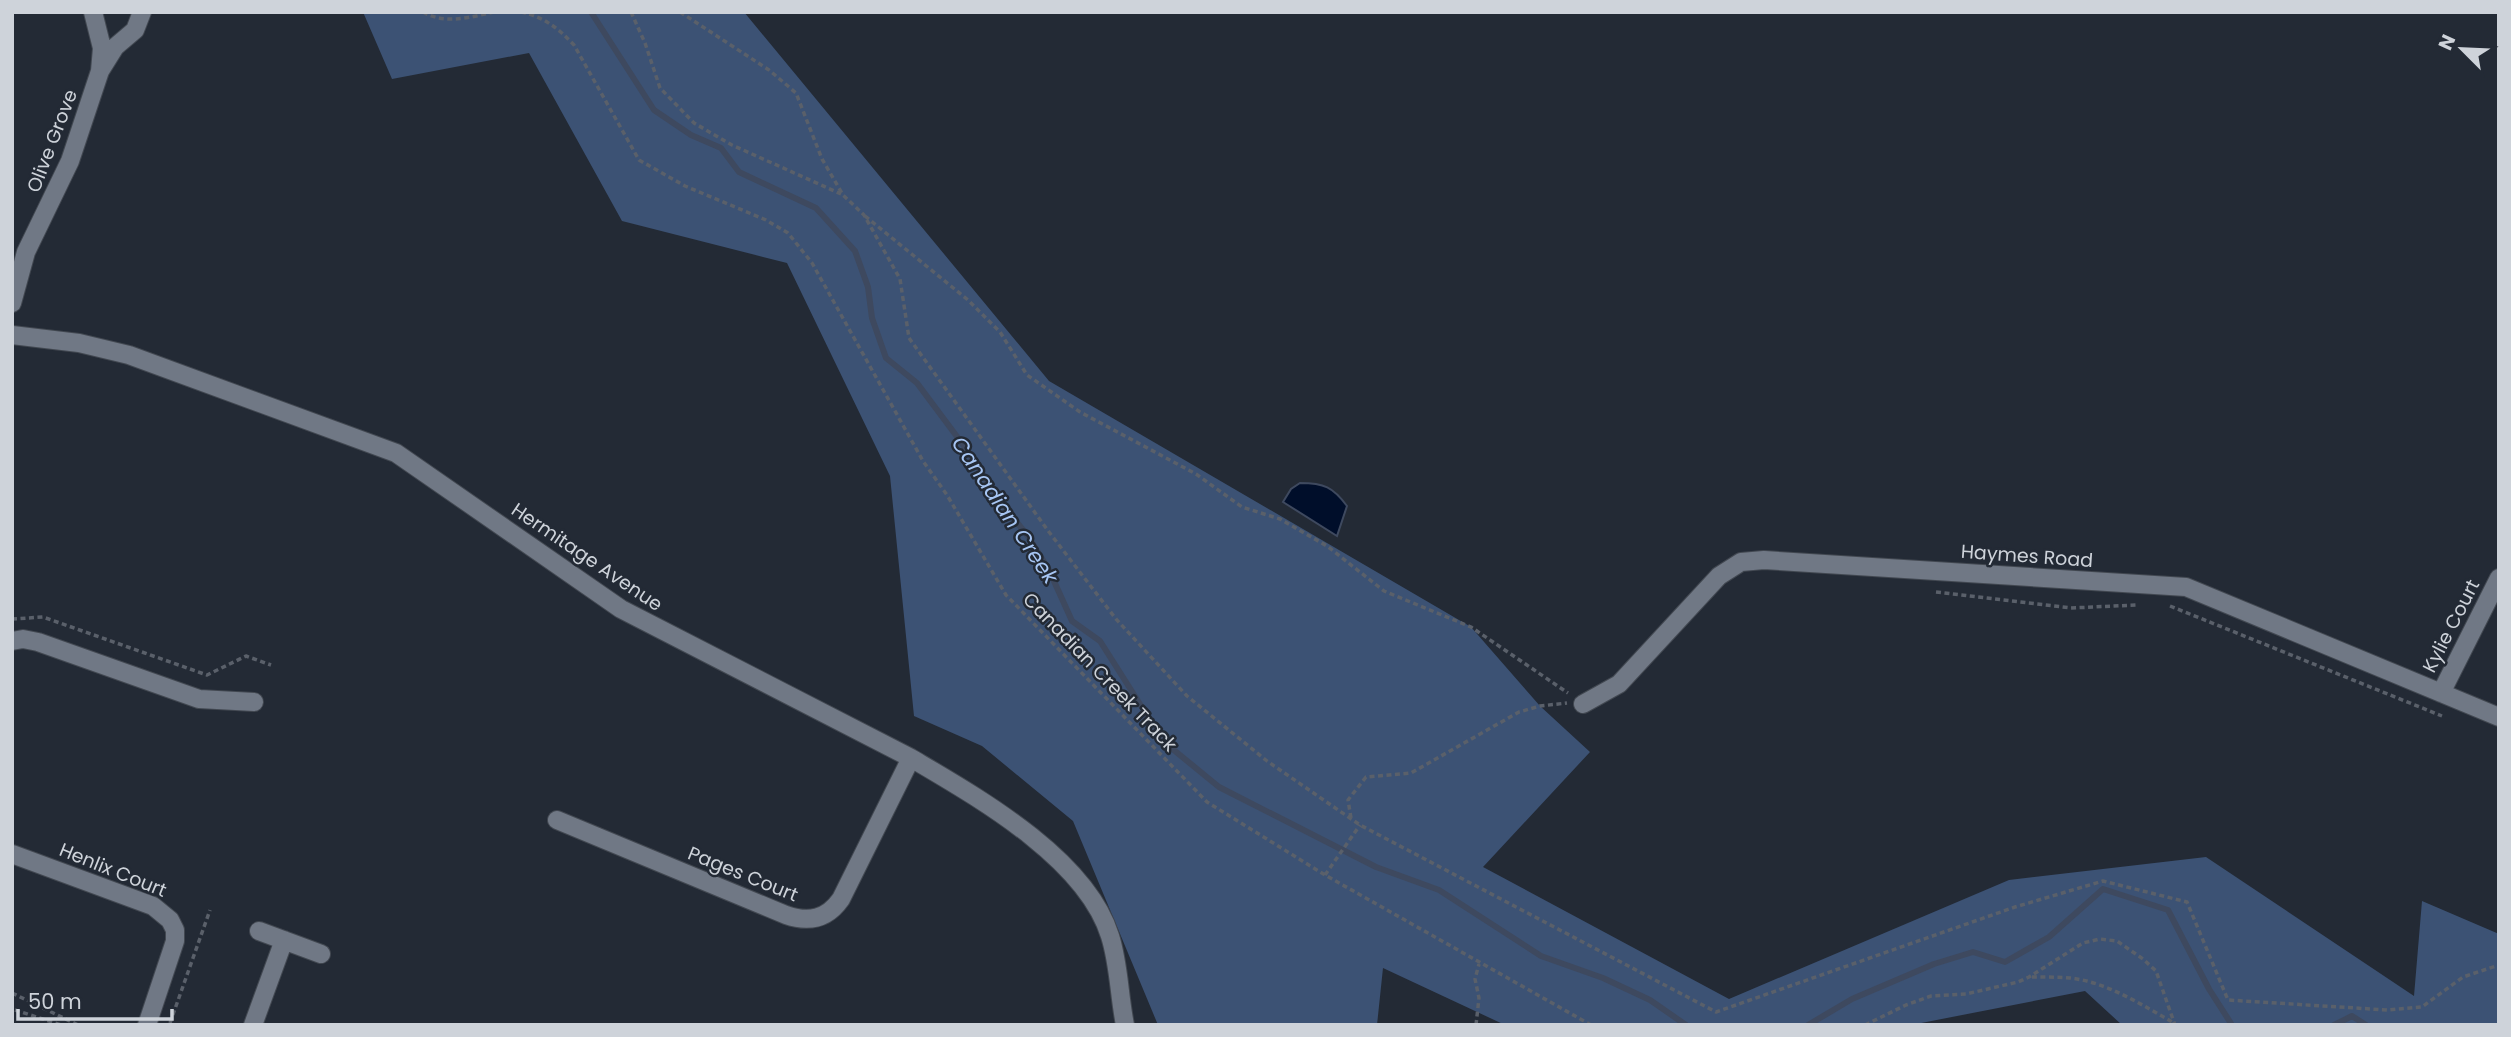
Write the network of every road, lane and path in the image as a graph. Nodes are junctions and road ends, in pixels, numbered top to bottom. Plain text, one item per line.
1 (93, 12) edge
2 (142, 12) edge
3 (423, 12) edge
4 (494, 12) edge
5 (521, 12) edge
6 (631, 12) edge
7 (680, 12) edge
8 (100, 71) junction
9 (843, 195) junction
10 (864, 215) junction
11 (12, 303) edge
12 (12, 335) edge
13 (2499, 578) edge
14 (1929, 591) dead end
15 (2144, 605) dead end
16 (2169, 606) dead end
17 (12, 619) edge
18 (12, 641) edge
19 (271, 665) dead end
20 (2441, 693) junction
21 (254, 702) dead end
22 (1557, 703) dead end
23 (1583, 704) joint
24 (2499, 717) edge
25 (2448, 719) dead end
26 (911, 758) junction
27 (1351, 819) junction
28 (557, 820) dead end
29 (1360, 825) junction
30 (12, 853) edge
31 (1325, 875) junction
32 (210, 910) dead end
33 (259, 931) dead end
34 (284, 940) junction
35 (321, 954) dead end
36 (1479, 964) junction
37 (2499, 965) edge
38 (2029, 977) junction
39 (12, 993) edge
40 (15, 1010) dead end
41 (74, 1024) edge
42 (2174, 1024) edge
43 (61, 1025) edge
44 (146, 1025) edge
45 (169, 1025) edge
46 (253, 1025) edge
47 (1125, 1025) edge
48 (1476, 1025) edge
49 (1591, 1025) edge
50 (1865, 1025) edge

1 - 8 street, Olive Grove
2 - 8 street, Olive Grove
3 - 4 path
5 - 31 path, Canadian Creek Track
6 - 9 path
7 - 9 path
8 - 11 street, Olive Grove
9 - 10 path
10 - 23 path
10 - 27 path
12 - 26 street, Hermitage Avenue
13 - 20 street, Kylie Court
14 - 15 path
16 - 25 path
17 - 19 path
18 - 21 street
20 - 23 street, Haymes Road
20 - 24 street, Haymes Road
22 - 27 path
26 - 28 street, Pages Court
26 - 47 street, Hermitage Avenue
27 - 29 path
29 - 31 path
29 - 37 path
30 - 44 street, Henlix Court
31 - 36 path, Canadian Creek Track
32 - 45 path
33 - 34 street
34 - 35 street
34 - 46 street
36 - 48 path
36 - 49 path, Canadian Creek Track
38 - 42 path
38 - 42 path
38 - 50 path
39 - 41 path
40 - 43 path

